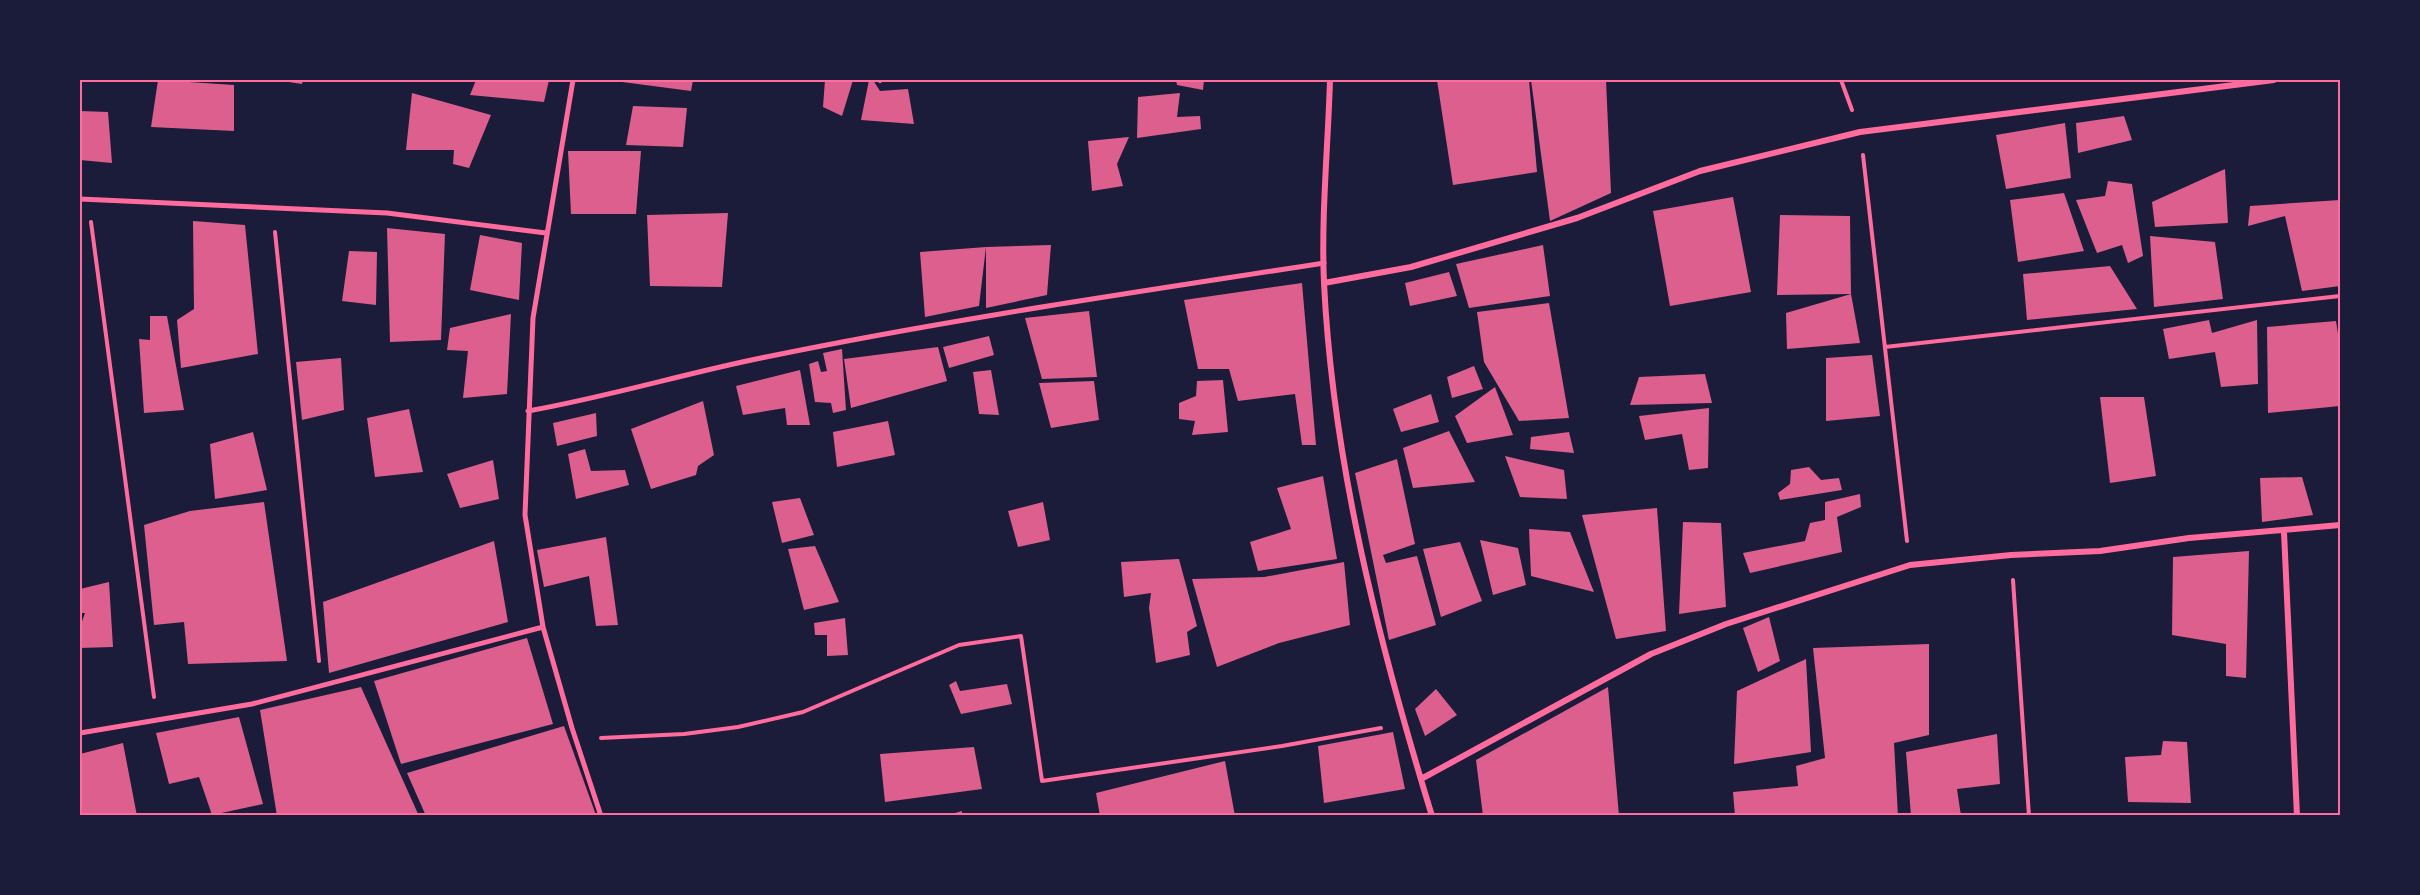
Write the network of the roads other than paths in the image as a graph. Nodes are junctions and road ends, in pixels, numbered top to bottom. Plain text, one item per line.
1 (573, 80) edge
2 (1330, 80) edge
3 (2274, 80) edge
4 (80, 199) edge
5 (546, 233) junction
6 (1324, 262) junction
7 (1324, 284) junction
8 (528, 411) junction
9 (2340, 525) edge
10 (2284, 532) junction
11 (543, 627) junction
12 (80, 733) edge
13 (1421, 779) junction
14 (602, 816) edge
15 (1432, 816) edge
16 (2297, 816) edge

1 - 5 street
2 - 6 street
3 - 7 street
4 - 5 street
5 - 8 street
6 - 7 street
6 - 8 street
7 - 13 street
8 - 11 street
9 - 10 street
10 - 13 street
10 - 16 street
11 - 12 street
11 - 14 street
13 - 15 street

